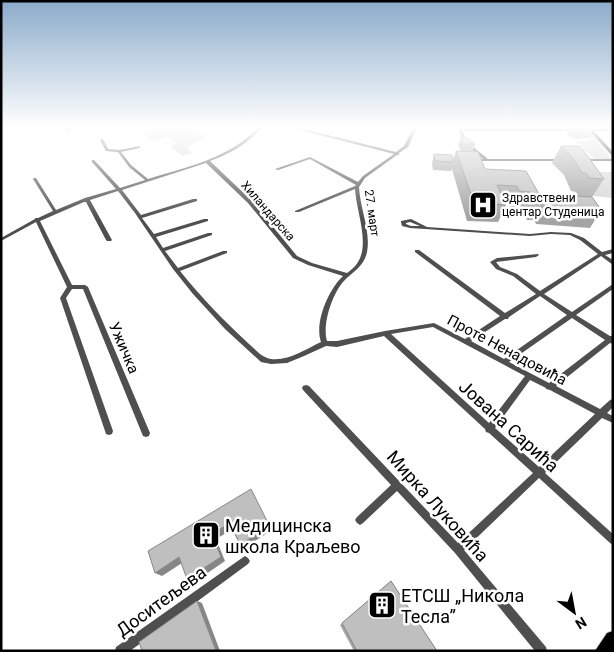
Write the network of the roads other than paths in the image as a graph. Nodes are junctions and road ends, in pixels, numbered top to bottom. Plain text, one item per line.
1 (124, 158) edge
2 (213, 158) edge
3 (309, 158) edge
4 (311, 158) edge
5 (390, 158) edge
6 (485, 158) edge
7 (469, 160) edge
8 (569, 160) edge
9 (580, 160) edge
10 (613, 160) edge
11 (207, 161) junction
12 (488, 161) junction
13 (93, 162) dead end
14 (277, 169) dead end
15 (35, 179) dead end
16 (147, 180) junction
17 (358, 186) junction
18 (120, 188) junction
19 (87, 199) junction
20 (195, 200) dead end
21 (56, 210) junction
22 (297, 211) dead end
23 (140, 217) junction
24 (37, 219) junction
25 (206, 220) dead end
26 (425, 227) dead end
27 (210, 234) dead end
28 (153, 236) junction
29 (2, 239) edge
30 (109, 240) dead end
31 (162, 250) junction
32 (417, 251) dead end
33 (613, 251) edge
34 (225, 252) dead end
35 (601, 254) junction
36 (536, 255) dead end
37 (613, 263) edge
38 (177, 270) junction
39 (347, 275) junction
40 (613, 286) edge
41 (70, 287) junction
42 (540, 294) junction
43 (572, 315) junction
44 (506, 317) junction
45 (385, 333) junction
46 (612, 340) edge
47 (465, 342) junction
48 (325, 343) junction
49 (504, 362) junction
50 (529, 376) junction
51 (550, 387) junction
52 (306, 388) dead end
53 (613, 402) edge
54 (601, 414) junction
55 (613, 420) edge
56 (489, 429) junction
57 (109, 431) dead end
58 (146, 433) dead end
59 (539, 473) junction
60 (397, 485) junction
61 (360, 520) dead end
62 (613, 540) edge
63 (458, 550) junction
64 (245, 561) dead end
65 (613, 639) edge
66 (120, 651) edge
67 (542, 651) edge
68 (604, 651) edge

1 - 16 street
2 - 11 street
3 - 14 street
4 - 17 street
5 - 17 street, 27. март
6 - 12 street
7 - 12 street
8 - 12 street
9 - 10 street
11 - 16 street
11 - 39 street, Хиландарска
13 - 18 street
15 - 21 street
16 - 18 street
17 - 22 street
17 - 39 street, 27. март
18 - 19 street
18 - 23 street
19 - 21 street
19 - 30 street
20 - 23 street
21 - 24 street
23 - 28 street
24 - 29 street
24 - 41 street
25 - 28 street
26 - 35 street
27 - 31 street
28 - 31 street
31 - 38 street
32 - 44 street
33 - 35 street
34 - 38 street
35 - 37 street
35 - 42 street
36 - 42 street
38 - 48 street
39 - 48 street, 27. март
40 - 43 street
41 - 57 street
41 - 58 street, Ужичка
42 - 43 street
42 - 44 street
43 - 46 street
43 - 49 street
44 - 47 street
45 - 47 street, Проте Ненадовића
45 - 48 street, Проте Ненадовића
45 - 56 street, Јована Сарића
46 - 51 street
47 - 49 street, Проте Ненадовића
49 - 50 street, Проте Ненадовића
50 - 51 street, Проте Ненадовића
50 - 56 street
51 - 54 street, Проте Ненадовића
52 - 60 street, Мирка Луковића
53 - 54 street
54 - 55 street, Проте Ненадовића
54 - 59 street
56 - 59 street, Јована Сарића
59 - 62 street, Јована Сарића
59 - 63 street
60 - 61 street
60 - 63 street, Мирка Луковића
63 - 67 street, Мирка Луковића
64 - 66 street, Доситељева
65 - 68 main road

